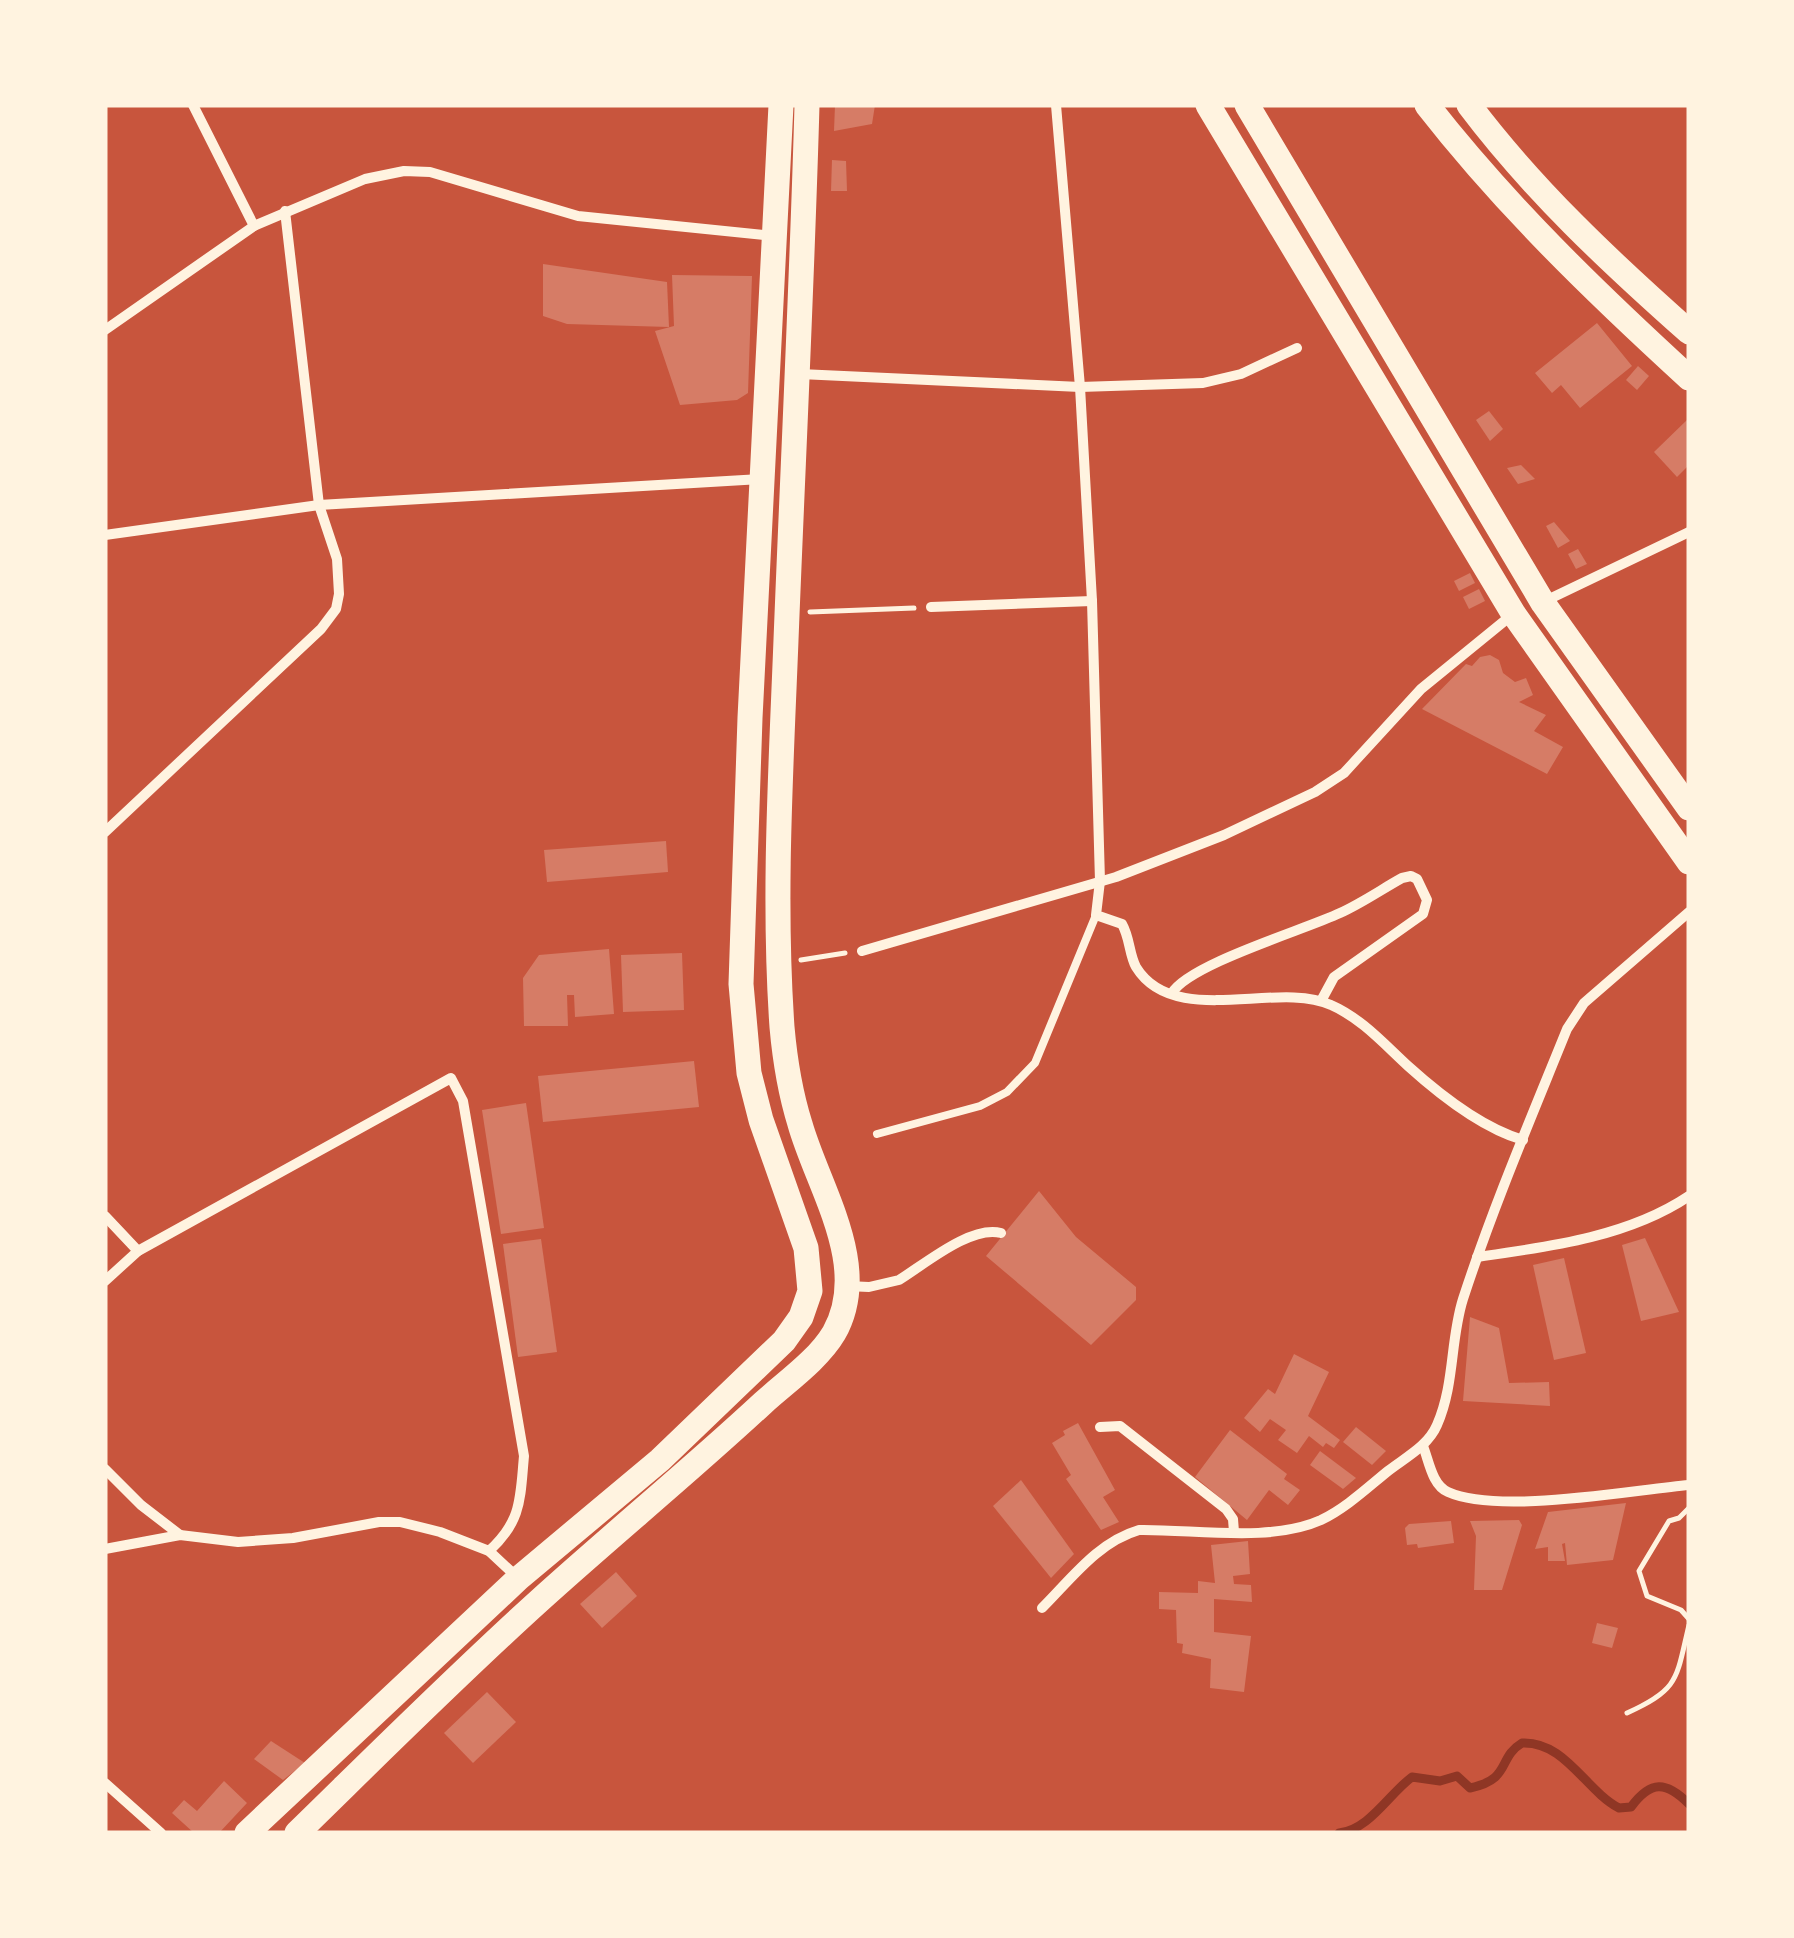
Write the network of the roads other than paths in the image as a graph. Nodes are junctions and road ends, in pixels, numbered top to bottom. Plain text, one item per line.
1 (194, 105) edge
2 (781, 105) edge
3 (807, 105) edge
4 (1056, 105) edge
5 (1208, 105) edge
6 (1246, 105) edge
7 (1427, 105) edge
8 (1469, 105) edge
9 (285, 211) junction
10 (254, 226) junction
11 (774, 236) junction
12 (803, 237) junction
13 (105, 330) edge
14 (1689, 332) edge
15 (1297, 348) dead end
16 (1683, 362) edge
17 (799, 374) junction
18 (770, 375) junction
19 (1080, 387) junction
20 (762, 479) junction
21 (793, 480) junction
22 (319, 505) junction
23 (1689, 532) edge
24 (105, 536) edge
25 (1092, 601) junction
26 (1542, 602) junction
27 (932, 607) road end
28 (1513, 613) junction
29 (1689, 808) edge
30 (105, 832) edge
31 (1689, 862) edge
32 (744, 865) junction
33 (779, 865) junction
34 (1100, 881) junction
35 (1689, 912) edge
36 (1096, 915) junction
37 (862, 951) road end
38 (1172, 993) junction
39 (1320, 1001) junction
40 (877, 1134) dead end
41 (1523, 1140) junction
42 (815, 1166) junction
43 (782, 1178) junction
44 (1689, 1196) edge
45 (105, 1216) edge
46 (1001, 1233) dead end
47 (138, 1252) junction
48 (1477, 1257) junction
49 (105, 1281) edge
50 (846, 1286) junction
51 (1100, 1428) dead end
52 (1423, 1446) junction
53 (105, 1469) edge
54 (1689, 1485) edge
55 (1234, 1532) junction
56 (180, 1535) junction
57 (105, 1549) edge
58 (489, 1552) junction
59 (519, 1578) junction
60 (540, 1600) junction
61 (1042, 1608) dead end
62 (105, 1783) edge
63 (162, 1833) edge
64 (247, 1833) edge
65 (296, 1833) edge

1 - 10 street
2 - 11 main road
3 - 12 main road
4 - 19 street
5 - 28 main road
6 - 26 main road
7 - 16 main road
8 - 14 main road
9 - 10 street
9 - 11 street
9 - 22 street
10 - 13 street
11 - 12 main road
11 - 18 main road
12 - 17 main road
15 - 19 street
17 - 18 main road
17 - 19 street
17 - 21 main road
18 - 20 main road
19 - 25 street
20 - 21 main road
20 - 22 street
20 - 32 main road
21 - 33 main road
22 - 24 street
22 - 30 street
23 - 26 street
25 - 27 street
25 - 34 street
26 - 28 main road
26 - 29 main road
28 - 31 main road
28 - 34 street
32 - 33 main road
32 - 43 main road
33 - 42 main road
34 - 36 street
34 - 37 street
35 - 41 street
36 - 38 street
36 - 40 lane
38 - 39 street
38 - 39 street
39 - 41 street
41 - 48 street
42 - 43 main road
42 - 50 main road
43 - 59 main road
44 - 48 street
45 - 47 street
46 - 50 street
47 - 49 street
47 - 58 street
48 - 52 street
50 - 60 main road
51 - 55 street
52 - 54 street
52 - 55 street
53 - 56 street
55 - 61 street
56 - 57 street
56 - 58 street
58 - 59 street
59 - 60 main road
59 - 64 main road
60 - 65 main road
62 - 63 street

